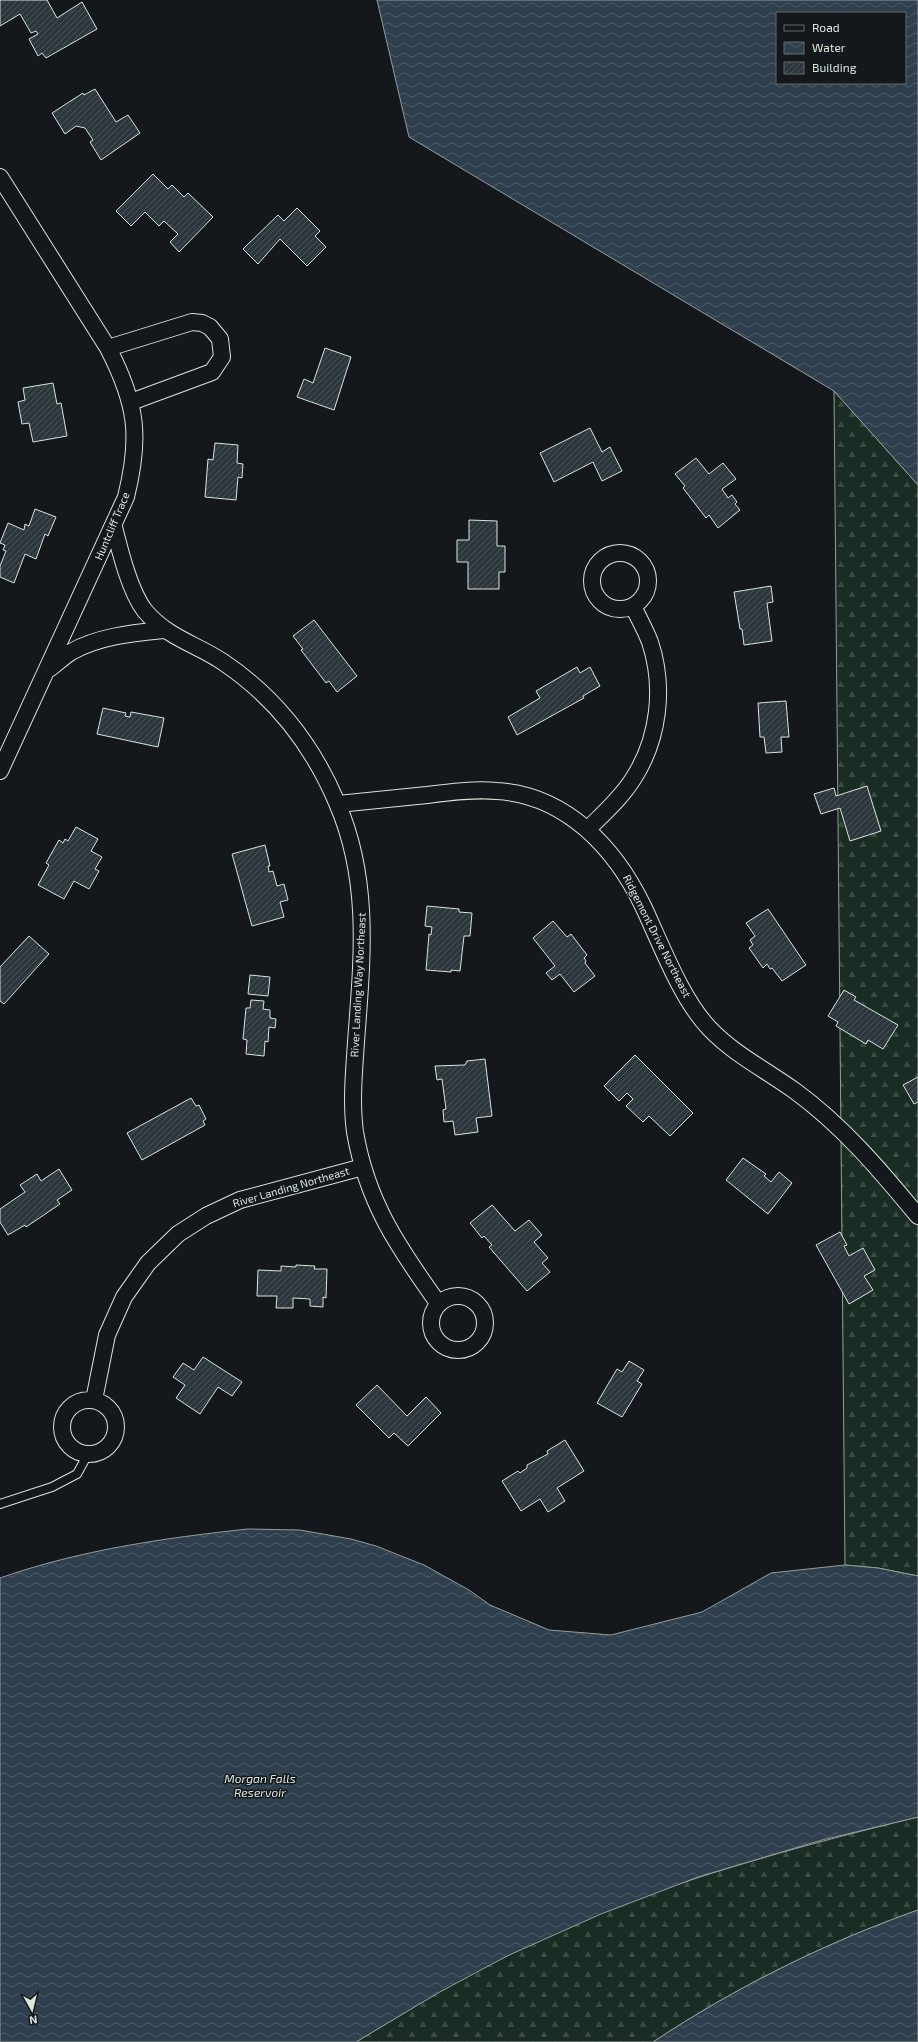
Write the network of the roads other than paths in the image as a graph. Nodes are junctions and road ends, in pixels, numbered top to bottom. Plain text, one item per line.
1 (0, 177) edge
2 (108, 348) junction
3 (131, 402) junction
4 (114, 527) junction
5 (633, 606) dead end
6 (164, 630) junction
7 (47, 671) junction
8 (0, 771) edge
9 (338, 804) junction
10 (588, 829) junction
11 (363, 1167) junction
12 (918, 1216) edge
13 (438, 1303) dead end
14 (94, 1400) junction
15 (88, 1454) junction
16 (0, 1504) edge

1 - 2 street, Huntcliff Trace
2 - 3 street, Huntcliff Trace
2 - 3 street
3 - 4 street, Huntcliff Trace
4 - 6 street, River Landing Way Northeast
4 - 7 street, Huntcliff Trace
5 - 10 street
6 - 7 street
6 - 9 street, River Landing Way Northeast
7 - 8 street, Huntcliff Trace
9 - 10 street, Ridgemont Drive Northeast
9 - 11 street, River Landing Way Northeast
10 - 12 street, Ridgemont Drive Northeast
11 - 13 street, River Landing Way Northeast
11 - 14 street, River Landing Northeast
14 - 15 street
14 - 15 street
15 - 16 lane

